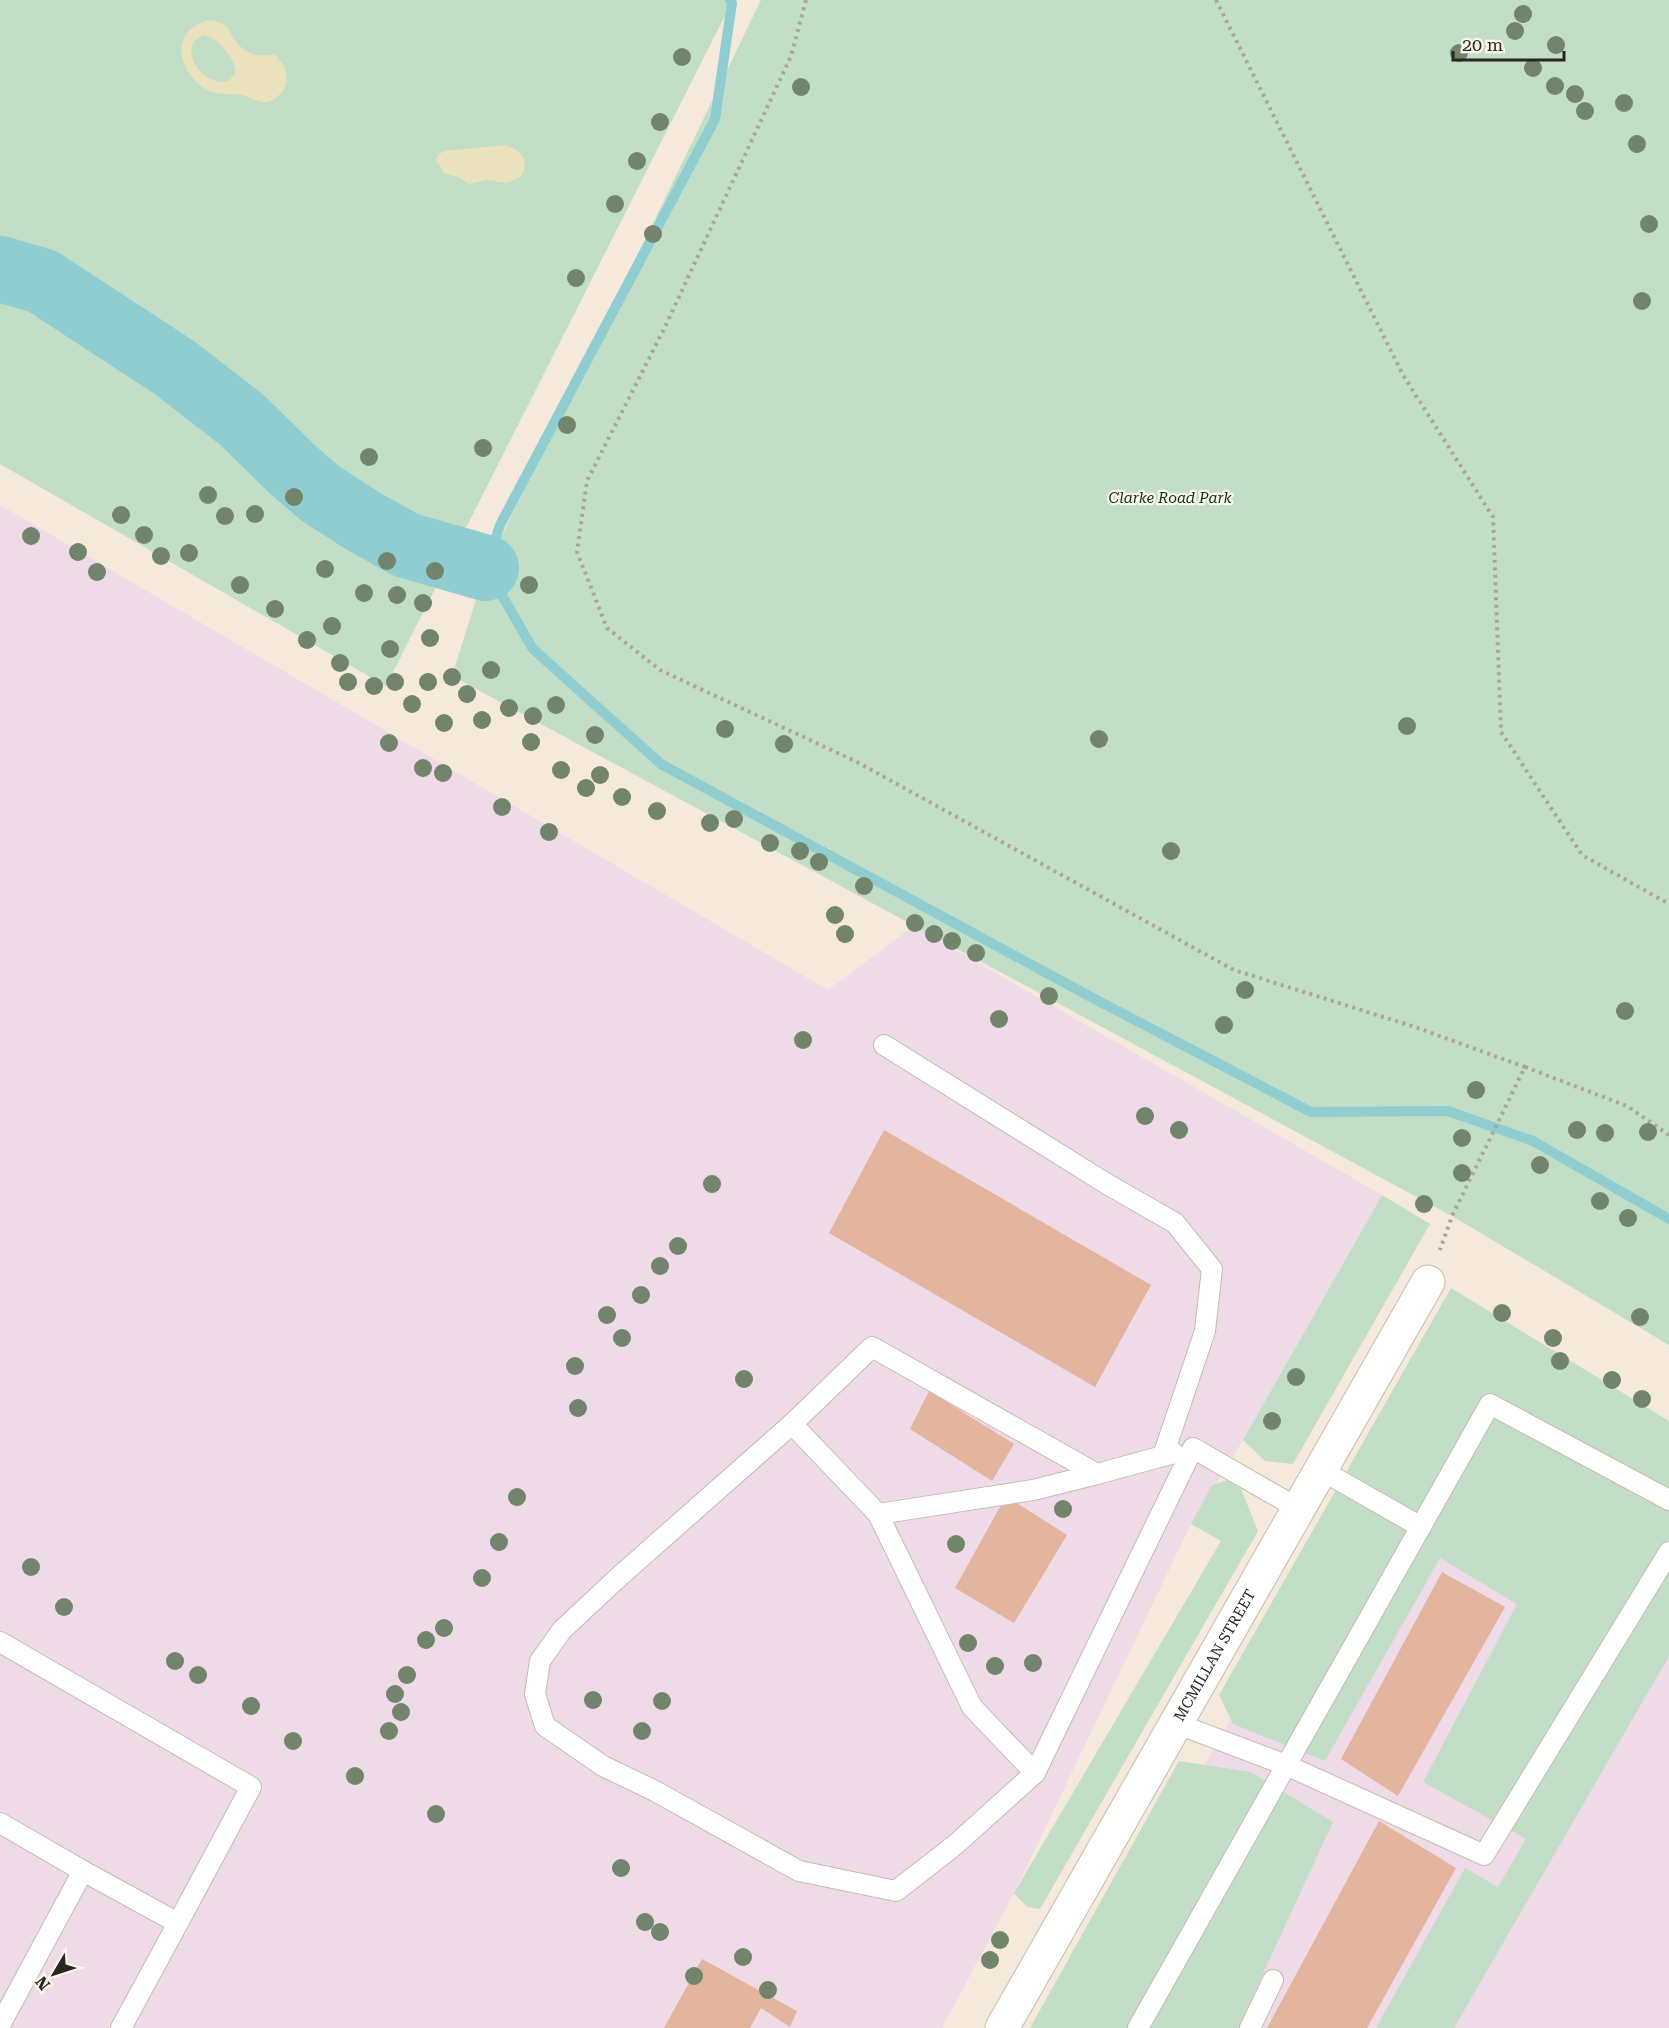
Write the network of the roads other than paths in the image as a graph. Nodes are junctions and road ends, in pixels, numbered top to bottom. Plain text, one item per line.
1 (884, 1045) dead end
2 (1428, 1282) road end
3 (792, 1424) junction
4 (1193, 1448) junction
5 (1163, 1456) junction
6 (1320, 1470) junction
7 (1097, 1474) junction
8 (1669, 1500) edge
9 (1299, 1509) junction
10 (878, 1514) junction
11 (1421, 1527) junction
12 (1669, 1552) edge
13 (0, 1642) edge
14 (1175, 1723) junction
15 (1286, 1765) junction
16 (1035, 1773) junction
17 (0, 1823) edge
18 (83, 1871) junction
19 (178, 1923) junction
20 (1273, 1980) dead end
21 (0, 2025) edge
22 (121, 2028) edge
23 (1002, 2028) edge
24 (1138, 2028) edge
25 (1250, 2028) edge

1 - 5 lane
2 - 6 street, MCMILLAN STREET
3 - 7 lane
3 - 10 lane
3 - 16 lane
4 - 5 lane
4 - 9 lane
4 - 16 lane
5 - 7 lane
6 - 9 street, MCMILLAN STREET
6 - 11 lane
7 - 10 lane
8 - 11 lane
9 - 14 street, MCMILLAN STREET
10 - 16 lane
11 - 15 lane
12 - 15 lane
13 - 19 lane
14 - 15 lane
14 - 23 street, MCMILLAN STREET
15 - 24 lane
17 - 18 lane
18 - 19 lane
18 - 21 lane
19 - 22 lane
20 - 25 lane

